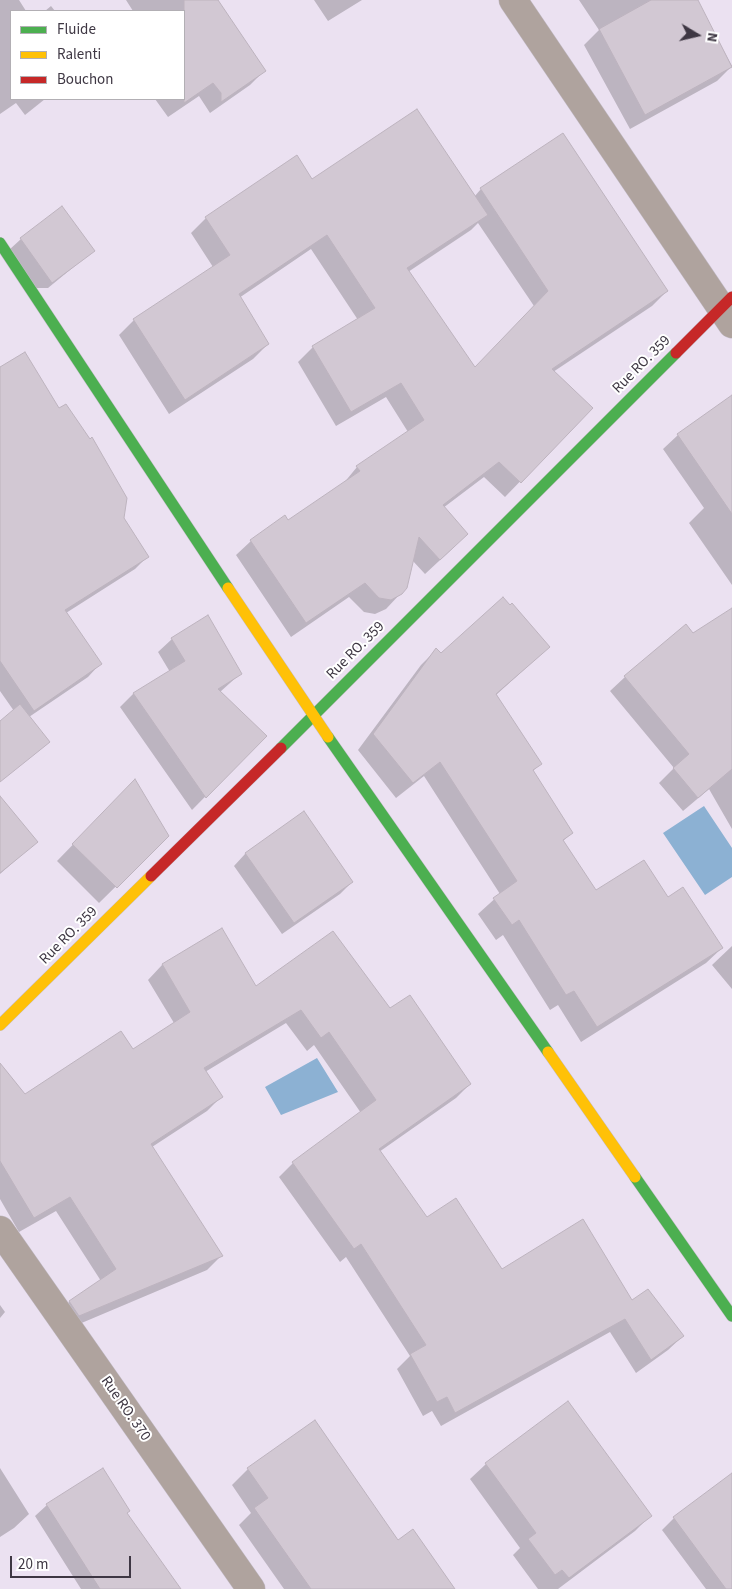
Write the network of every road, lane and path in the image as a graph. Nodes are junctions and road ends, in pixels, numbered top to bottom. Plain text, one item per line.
1 (513, 0) edge
2 (0, 243) edge
3 (728, 310) edge
4 (313, 716) junction
5 (0, 1025) edge
6 (0, 1230) edge
7 (732, 1316) edge
8 (251, 1589) edge

1 - 3 street
2 - 4 street
3 - 4 street, Rue RO. 359
4 - 5 street, Rue RO. 359
4 - 7 street
6 - 8 street, Rue RO. 370

